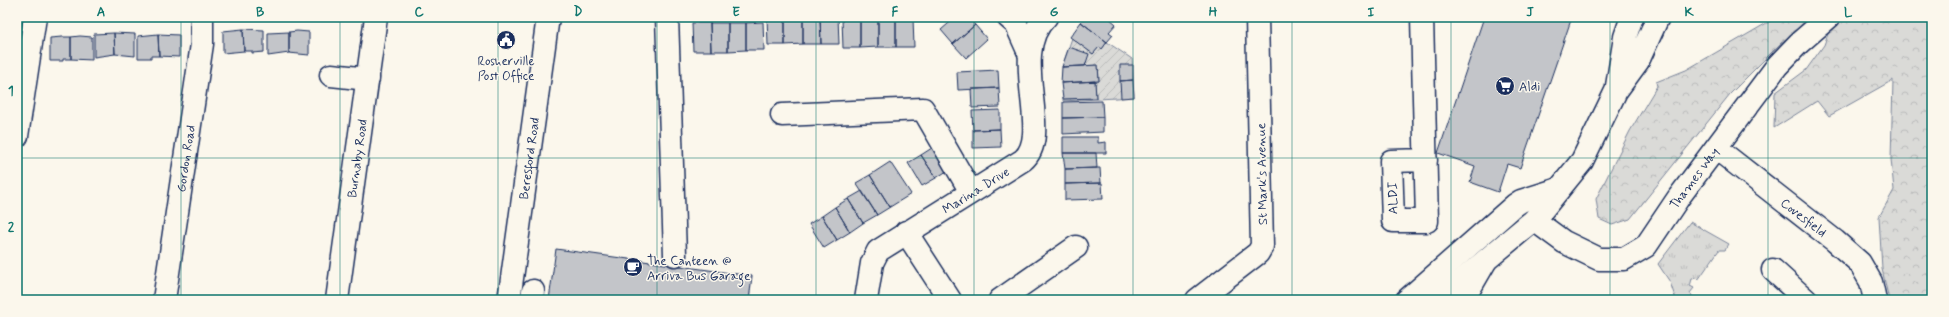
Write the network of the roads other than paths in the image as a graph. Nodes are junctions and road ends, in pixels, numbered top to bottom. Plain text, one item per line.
1 (35, 17) edge
2 (202, 17) edge
3 (376, 17) edge
4 (548, 17) edge
5 (667, 17) edge
6 (1008, 17) edge
7 (1046, 17) edge
8 (1257, 17) edge
9 (1422, 17) edge
10 (1632, 17) edge
11 (1658, 17) edge
12 (1829, 17) edge
13 (1622, 27) edge
14 (1029, 53) junction
15 (331, 76) dead end
16 (368, 79) junction
17 (1616, 91) junction
18 (782, 115) dead end
19 (17, 136) edge
20 (1716, 148) junction
21 (1426, 160) dead end
22 (1559, 189) junction
23 (971, 192) junction
24 (1534, 220) junction
25 (906, 232) junction
26 (1076, 247) dead end
27 (675, 255) dead end
28 (1487, 259) junction
29 (1773, 270) dead end
30 (164, 300) edge
31 (337, 300) edge
32 (509, 300) edge
33 (866, 300) edge
34 (950, 300) edge
35 (1000, 300) edge
36 (1197, 300) edge
37 (1407, 300) edge
38 (1438, 300) edge
39 (1463, 300) edge
40 (1806, 300) edge
41 (1875, 300) edge

1 - 19 street
2 - 30 street, Gordon Road
3 - 16 street, Burnaby Road
4 - 32 street, Beresford Road
5 - 27 street
6 - 14 street, Marina Drive
7 - 14 street, Marina Drive
8 - 36 street, St Mark's Avenue
9 - 21 street
10 - 13 street
11 - 17 street
12 - 20 street, Thames Way
13 - 17 street
14 - 23 street, Marina Drive
15 - 16 street
16 - 31 street, Burnaby Road
17 - 22 street
18 - 23 street
20 - 24 street, Thames Way
20 - 41 street, Covesfield
22 - 24 street
22 - 37 street
23 - 25 street, Marina Drive
24 - 28 street
25 - 33 street, Marina Drive
25 - 34 street
26 - 35 street
28 - 38 street
28 - 39 street
29 - 40 street

